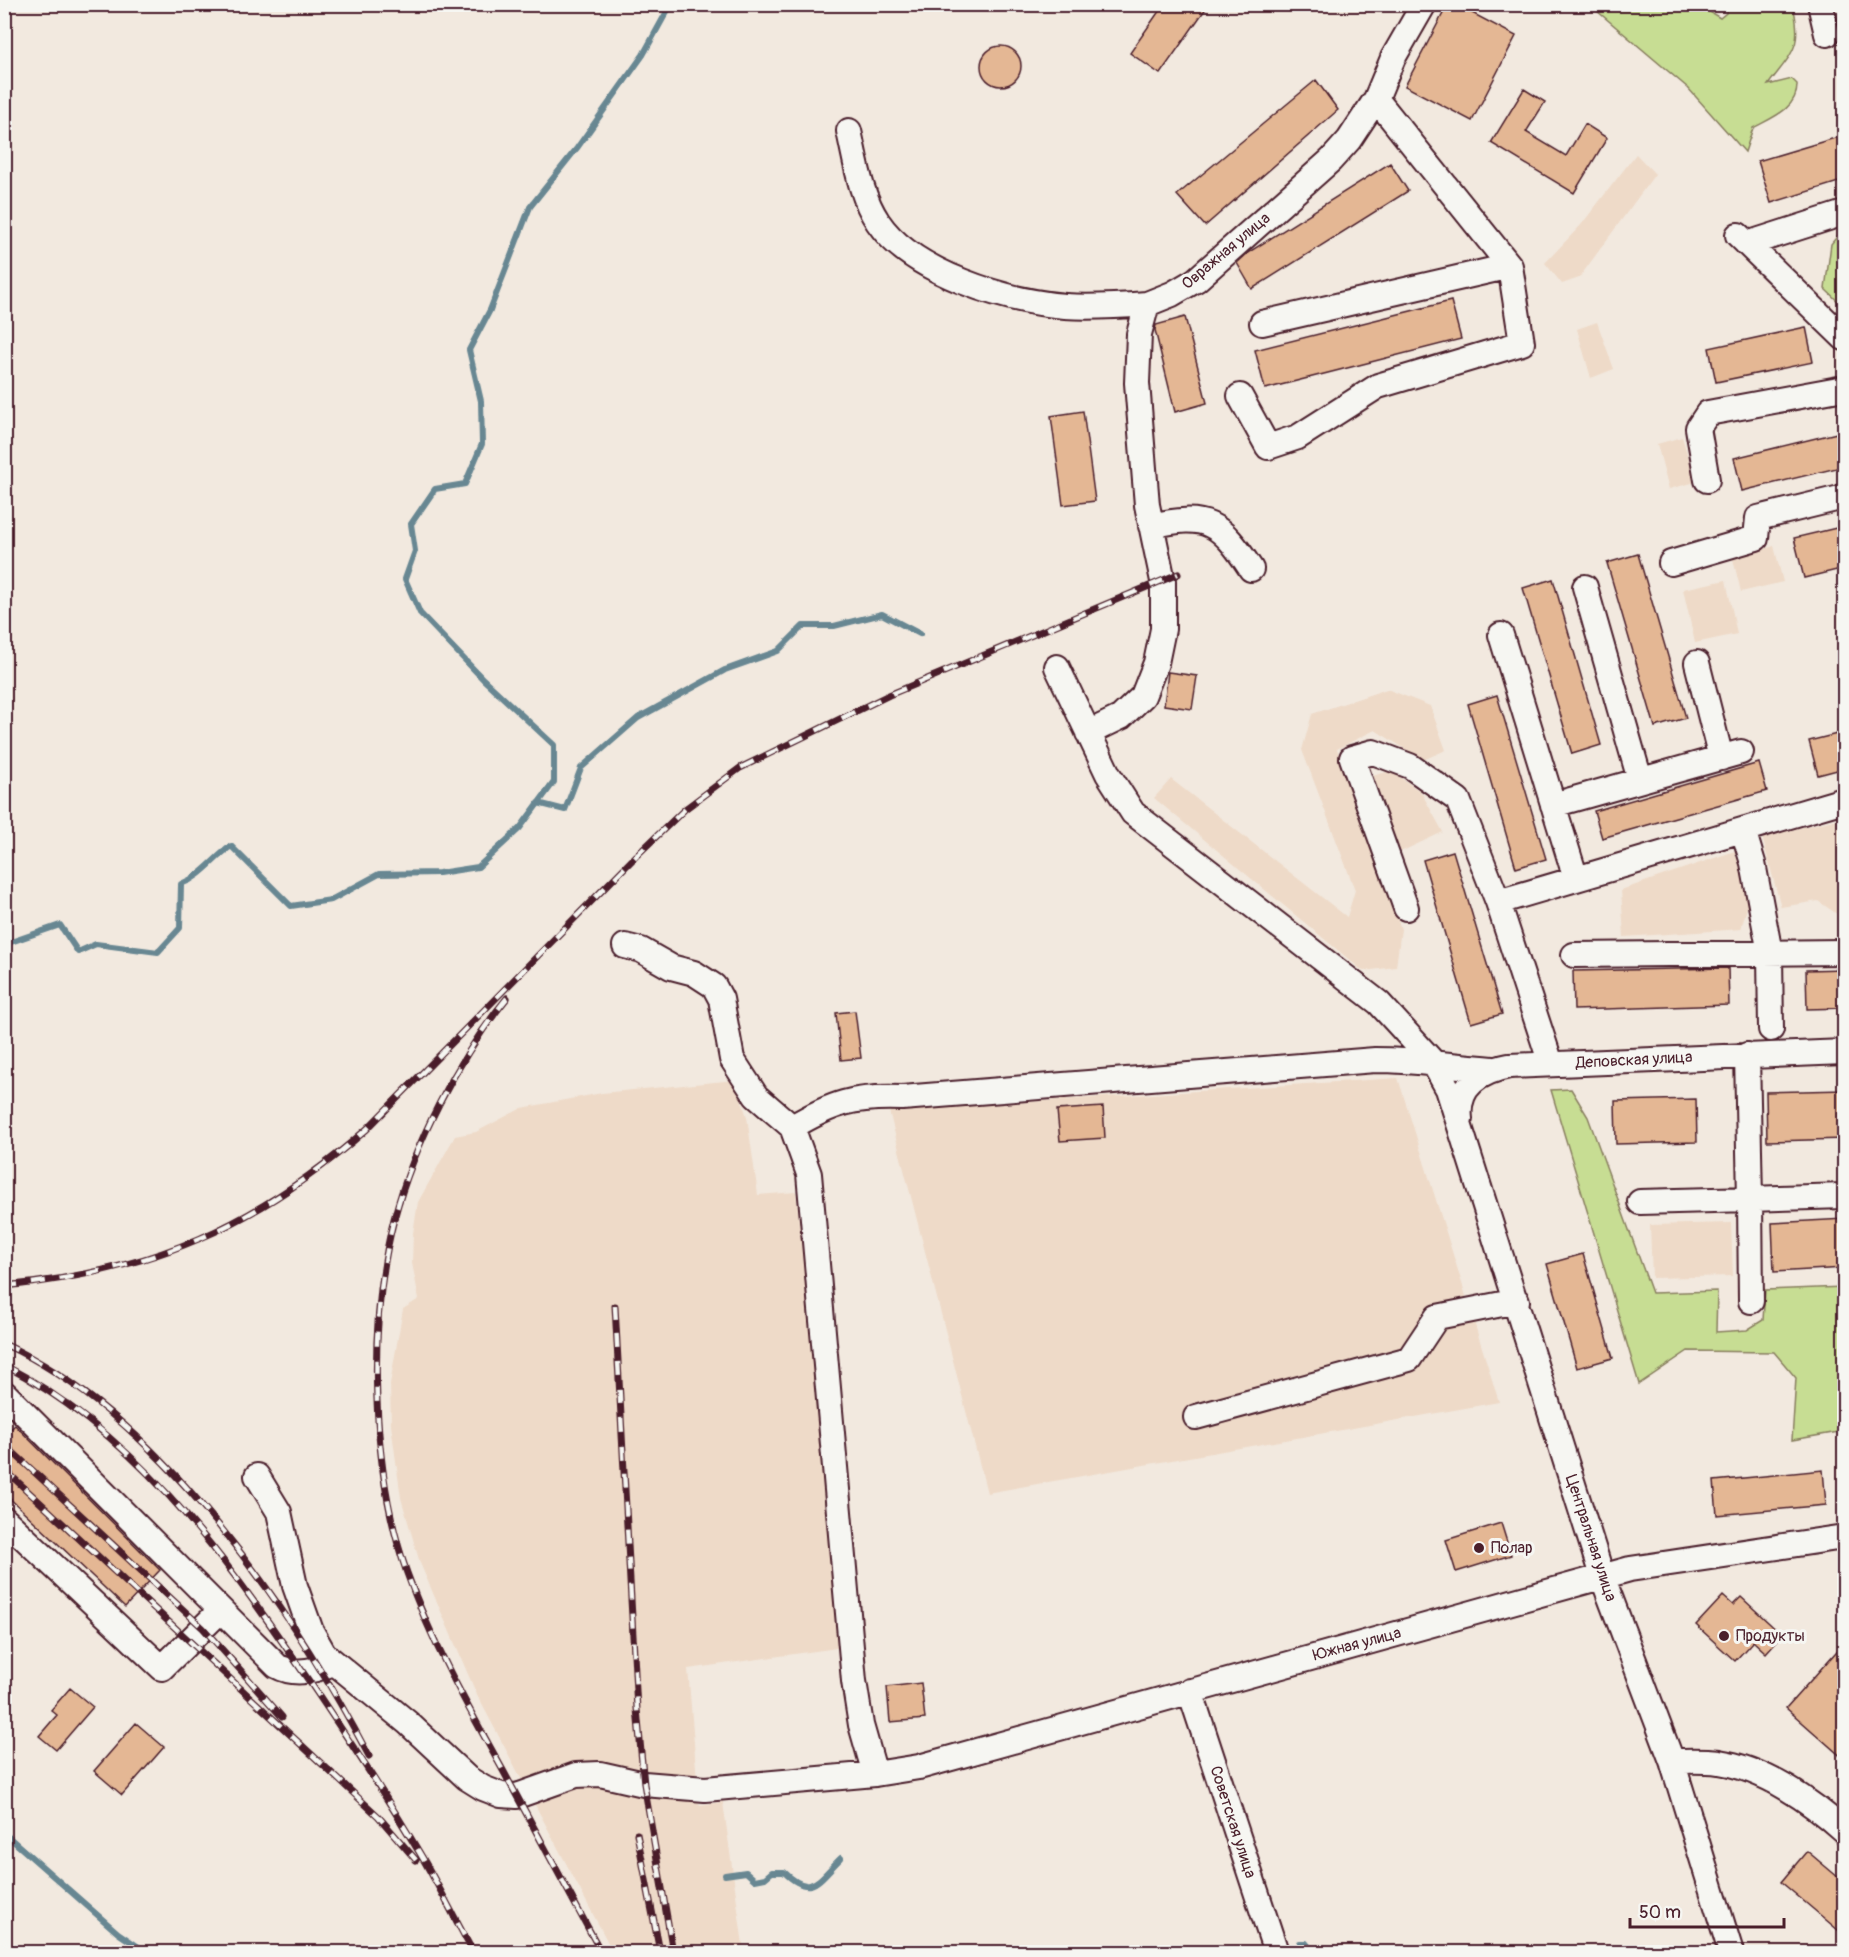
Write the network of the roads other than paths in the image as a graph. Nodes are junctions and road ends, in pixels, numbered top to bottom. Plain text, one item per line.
1 (1424, 4) edge
2 (1820, 4) edge
3 (1827, 34) dead end
4 (1376, 99) junction
5 (849, 130) dead end
6 (1845, 213) edge
7 (1510, 266) junction
8 (1148, 304) junction
9 (1262, 323) dead end
10 (1845, 338) edge
11 (1845, 388) edge
12 (1240, 396) dead end
13 (1707, 480) dead end
14 (1845, 497) edge
15 (1151, 526) junction
16 (1671, 563) dead end
17 (1251, 569) dead end
18 (1585, 587) dead end
19 (1501, 635) dead end
20 (1697, 663) dead end
21 (1057, 667) dead end
22 (1088, 733) junction
23 (1640, 780) junction
24 (1845, 800) edge
25 (1553, 806) junction
26 (1743, 830) junction
27 (1576, 879) junction
28 (1498, 902) junction
29 (1406, 908) dead end
30 (625, 946) dead end
31 (1845, 952) edge
32 (1770, 953) junction
33 (1574, 955) dead end
34 (1771, 1029) dead end
35 (1845, 1052) edge
36 (1748, 1055) junction
37 (1433, 1062) junction
38 (1551, 1064) junction
39 (1493, 1069) junction
40 (1460, 1122) junction
41 (792, 1127) junction
42 (1845, 1196) edge
43 (1750, 1198) junction
44 (1640, 1202) dead end
45 (1516, 1300) junction
46 (1751, 1301) dead end
47 (5, 1396) edge
48 (1196, 1417) dead end
49 (257, 1476) dead end
50 (4, 1519) edge
51 (1845, 1537) edge
52 (1602, 1576) junction
53 (221, 1610) junction
54 (333, 1664) junction
55 (1190, 1690) junction
56 (1672, 1761) junction
57 (875, 1774) junction
58 (1845, 1831) edge
59 (1276, 1953) edge
60 (1731, 1953) edge

1 - 4 street, Овражная улица
2 - 3 street
4 - 7 street
4 - 8 street, Овражная улица
5 - 8 street
6 - 10 street
7 - 9 street
7 - 12 street
8 - 15 street
11 - 13 street
14 - 16 street
15 - 17 street
15 - 22 street
18 - 23 street
19 - 25 street
20 - 23 street
21 - 22 street
22 - 37 street
23 - 25 street
24 - 26 street
25 - 27 street
26 - 27 street
26 - 32 street
27 - 28 street
28 - 29 street
28 - 38 street
30 - 41 street
31 - 32 street
32 - 33 street
32 - 34 street
35 - 36 street, Деповская улица
36 - 38 street, Деповская улица
36 - 43 street
37 - 39 street
37 - 40 street
37 - 41 street
38 - 39 street, Деповская улица
39 - 40 street, Деповская улица
40 - 45 street, Центральная улица
41 - 57 street
42 - 43 street
43 - 44 street
43 - 46 street
45 - 48 street
45 - 52 street, Центральная улица
47 - 53 street
49 - 54 street, Южная улица
50 - 53 street
51 - 52 street, Южная улица
52 - 55 street, Южная улица
52 - 56 street, Центральная улица
53 - 54 street
54 - 57 street, Южная улица
55 - 57 street, Южная улица
55 - 59 street, Советская улица
56 - 58 street
56 - 60 street, Центральная улица

